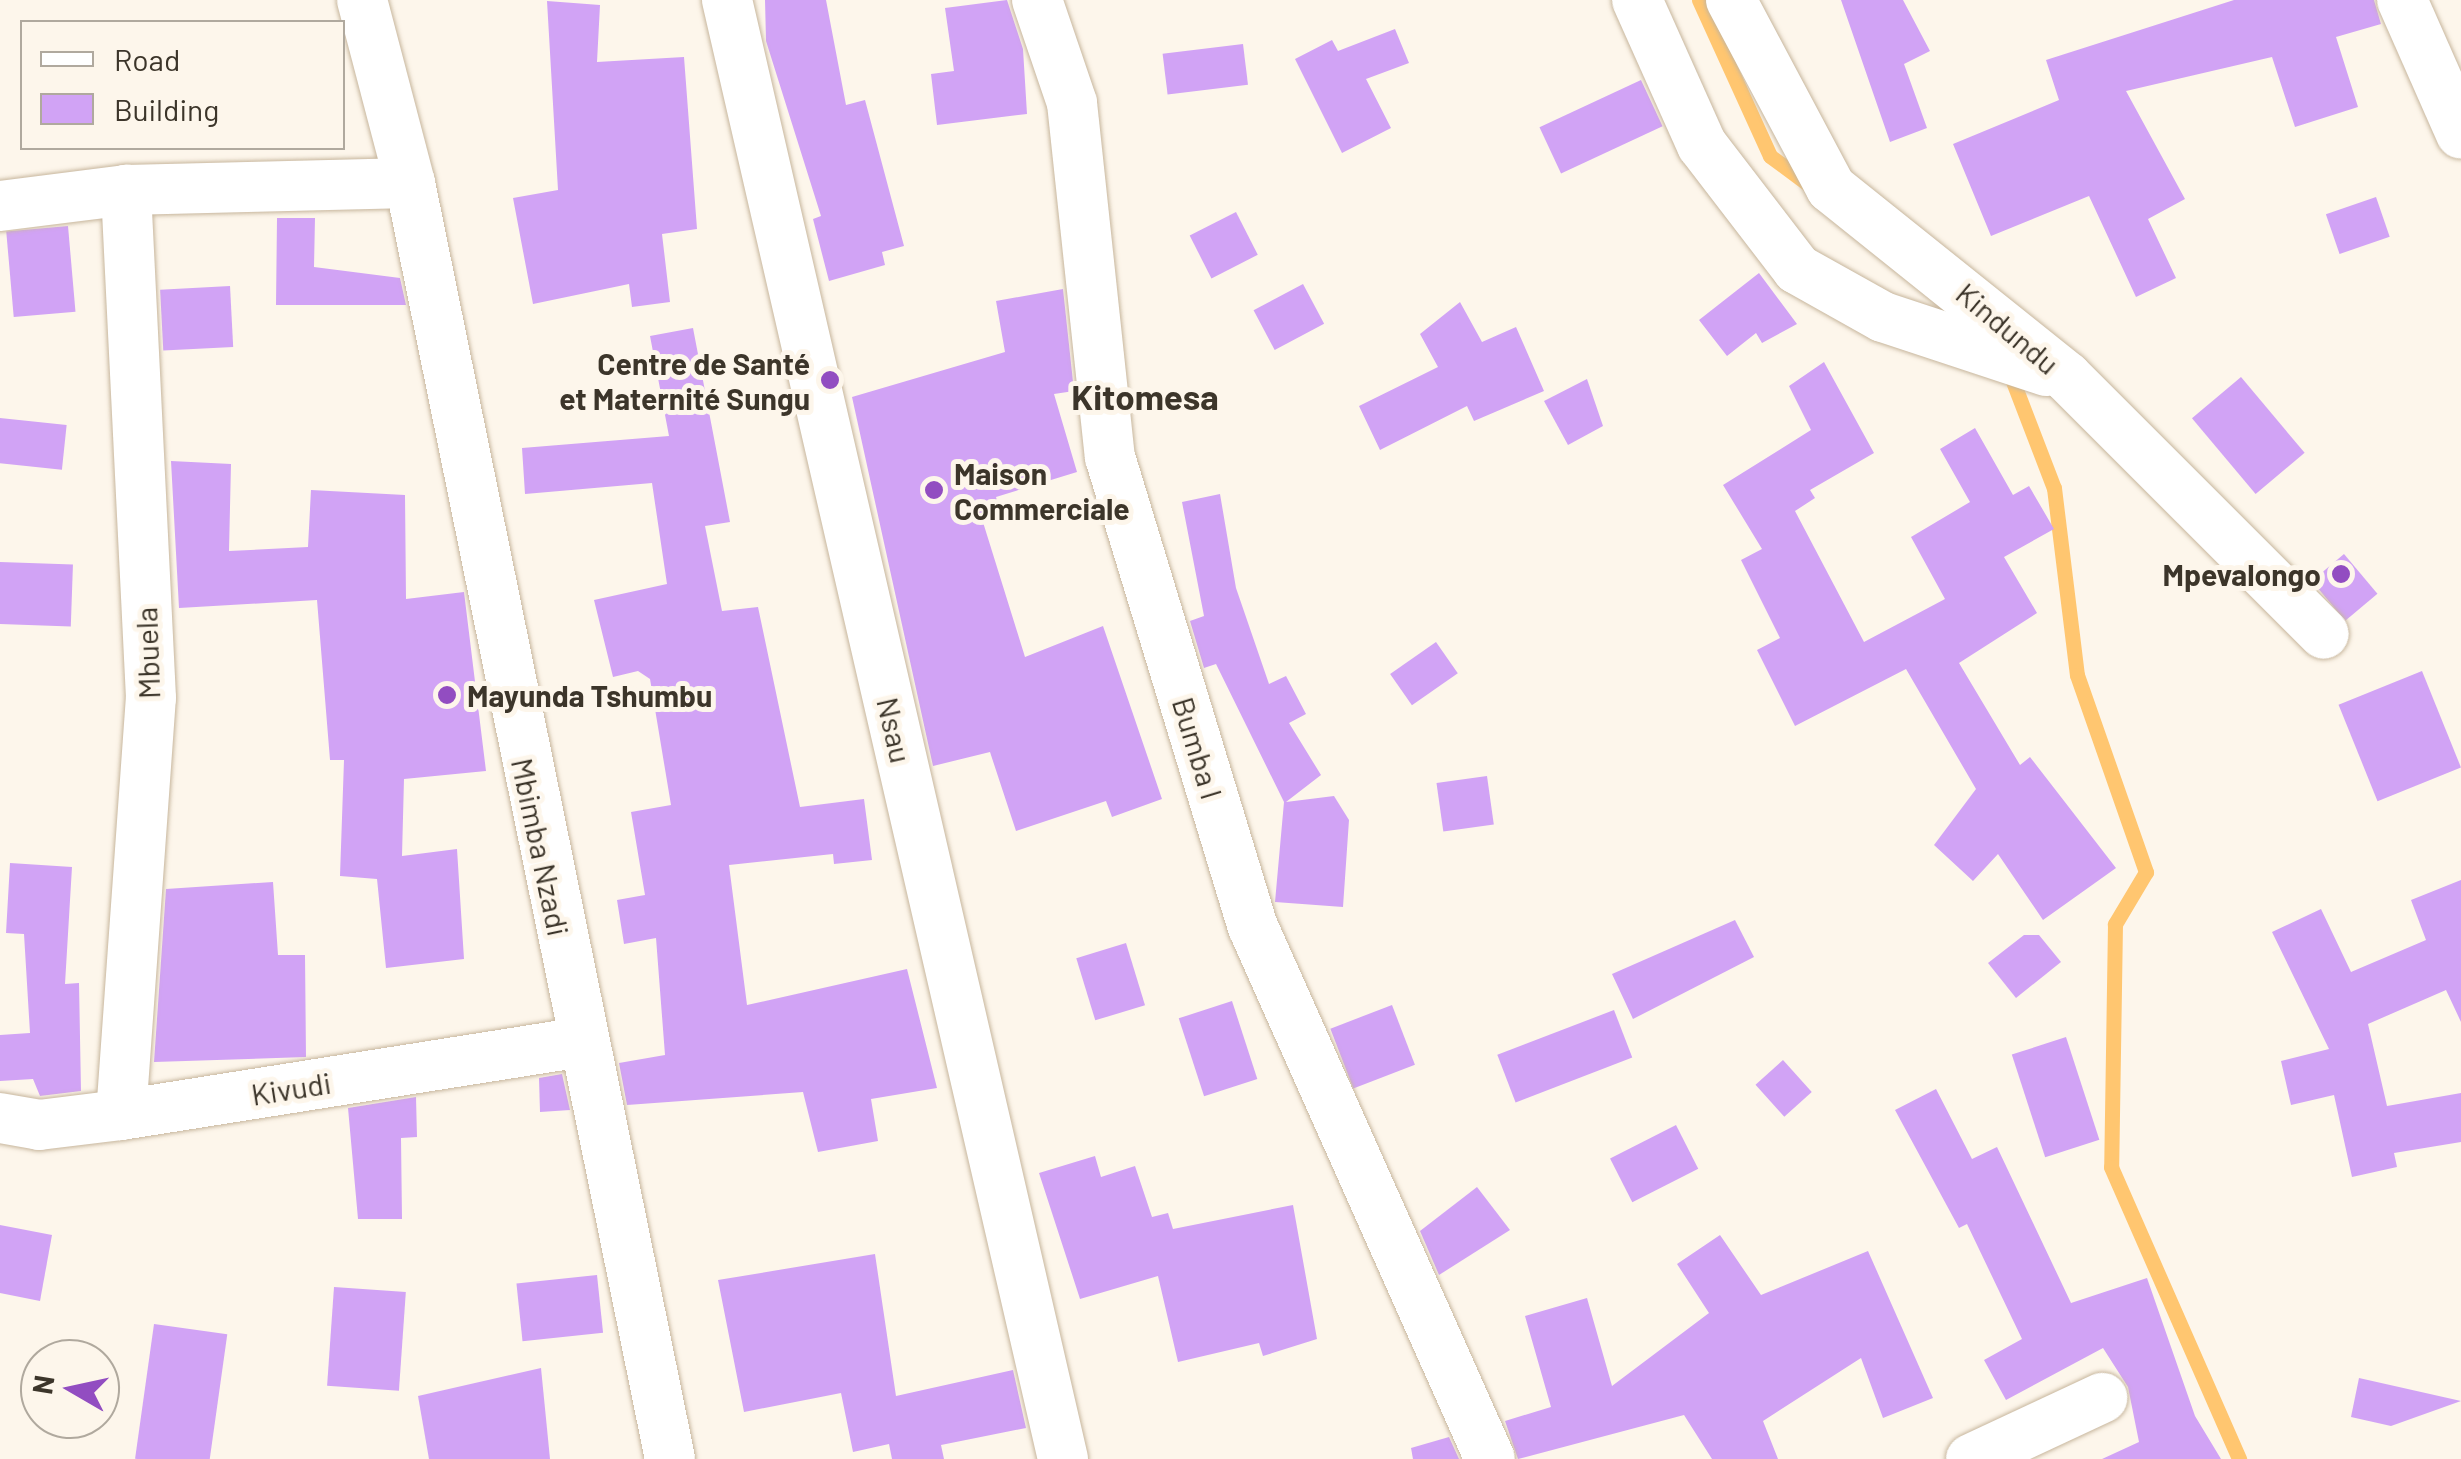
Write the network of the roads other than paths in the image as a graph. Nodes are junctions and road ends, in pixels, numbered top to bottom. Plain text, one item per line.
1 (362, 0) edge
2 (727, 0) edge
3 (1036, 0) edge
4 (1637, 0) edge
5 (1730, 0) edge
6 (2402, 0) edge
7 (2461, 134) edge
8 (410, 182) junction
9 (126, 190) junction
10 (0, 206) edge
11 (2066, 377) junction
12 (2324, 634) dead end
13 (583, 1042) junction
14 (121, 1116) junction
15 (0, 1118) edge
16 (2102, 1398) dead end
17 (670, 1459) edge
18 (1063, 1459) edge
19 (1490, 1459) edge
20 (1971, 1459) edge

1 - 8 street, Mbimba Nzadi
2 - 18 street, Nsau
3 - 19 street, Bumba I
4 - 11 street
5 - 11 street, Kindundu
6 - 7 street
8 - 9 street
8 - 13 street, Mbimba Nzadi
9 - 10 street
9 - 14 street, Mbuela
11 - 12 street, Kindundu
13 - 14 street, Kivudi
13 - 17 street, Mbimba Nzadi
14 - 15 street, Kivudi
16 - 20 street

